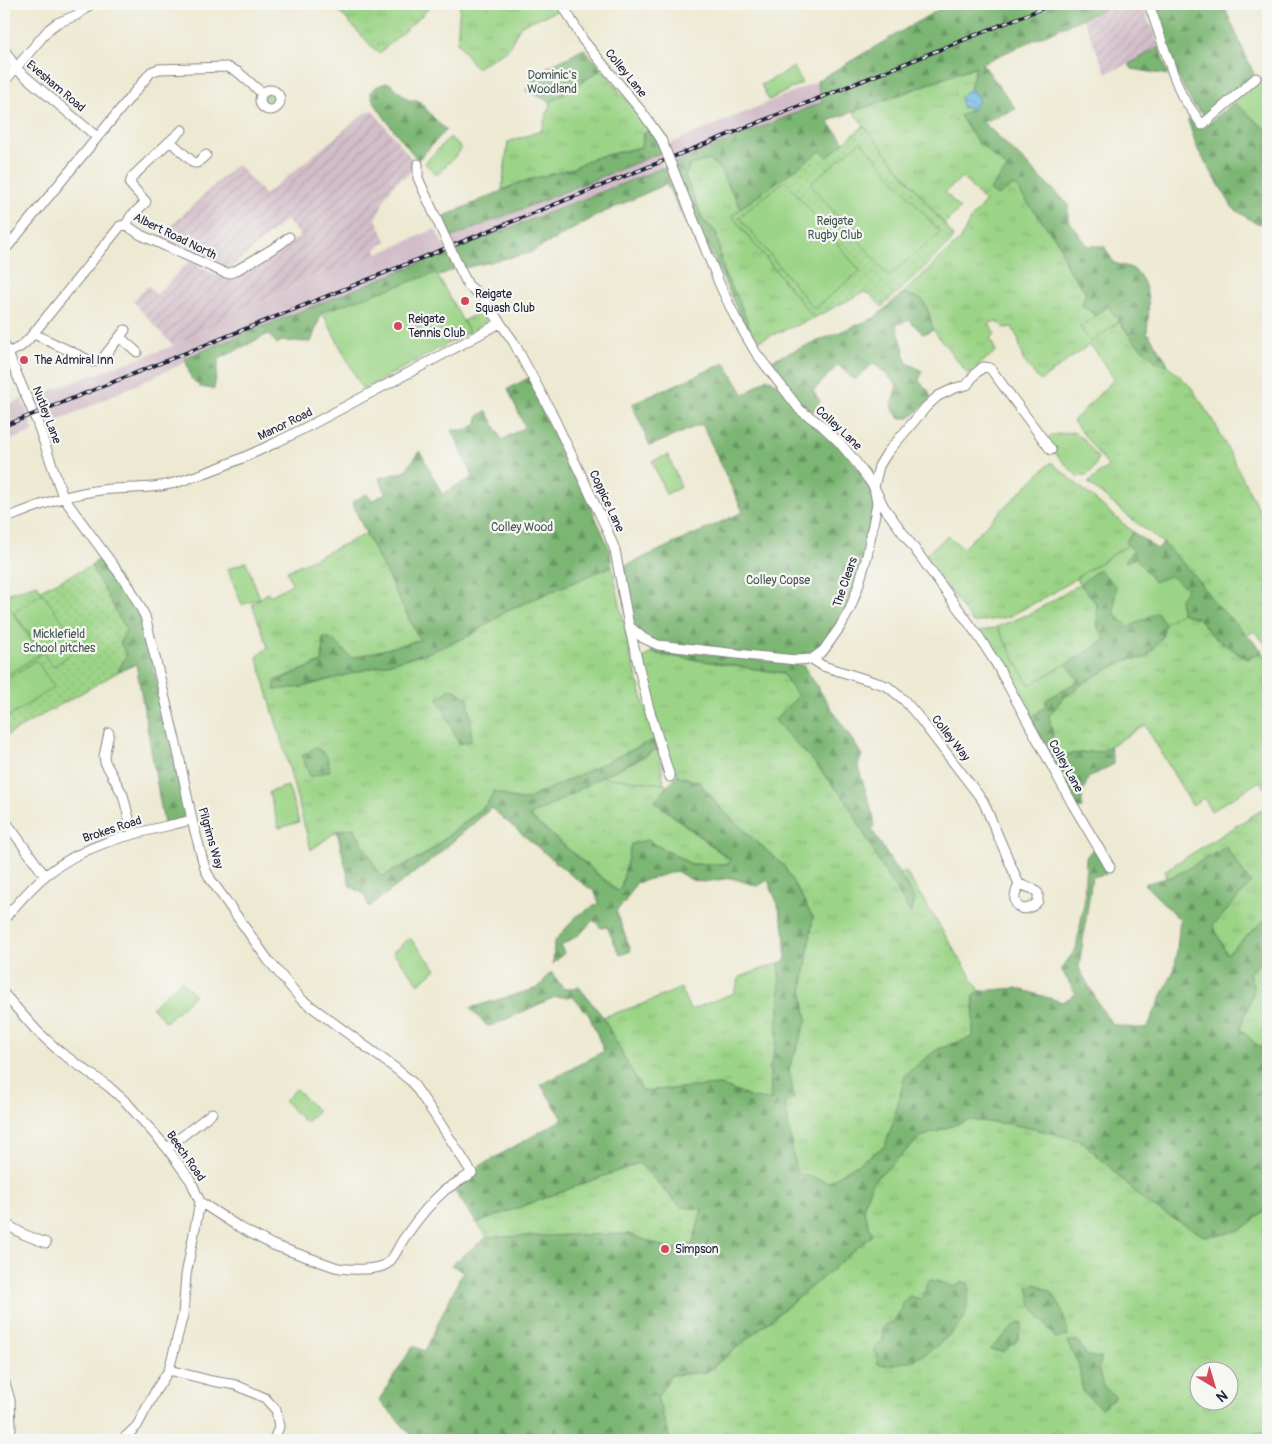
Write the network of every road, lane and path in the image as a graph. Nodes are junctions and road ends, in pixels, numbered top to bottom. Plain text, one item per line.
1 (91, 4) edge
2 (562, 4) edge
3 (1149, 4) edge
4 (4, 48) edge
5 (16, 68) junction
6 (1256, 78) dead end
7 (4, 82) edge
8 (262, 93) dead end
9 (182, 130) dead end
10 (97, 137) junction
11 (170, 141) junction
12 (206, 154) dead end
13 (418, 164) dead end
14 (126, 225) junction
15 (289, 237) dead end
16 (4, 251) edge
17 (500, 323) junction
18 (34, 334) junction
19 (6, 348) edge
20 (137, 352) dead end
21 (1051, 450) dead end
22 (874, 487) junction
23 (63, 497) junction
24 (4, 519) edge
25 (629, 626) junction
26 (812, 659) junction
27 (109, 733) dead end
28 (670, 776) dead end
29 (4, 819) edge
30 (192, 820) junction
31 (133, 834) junction
32 (1110, 867) dead end
33 (45, 876) junction
34 (1019, 884) dead end
35 (4, 919) edge
36 (4, 994) edge
37 (212, 1113) dead end
38 (167, 1148) junction
39 (200, 1202) junction
40 (4, 1223) edge
41 (46, 1243) dead end
42 (169, 1370) junction
43 (4, 1380) edge
44 (8, 1440) edge
45 (122, 1440) edge
46 (274, 1440) edge

1 - 5 street
2 - 22 street, Colley Lane, bridge
3 - 6 street
4 - 5 street, Evesham Road
5 - 7 street
5 - 10 street, Evesham Road
8 - 10 street
9 - 11 street
10 - 16 street
11 - 12 street
11 - 14 street
13 - 17 street, Coppice Lane, bridge
14 - 15 street, Albert Road North
14 - 18 street, Albert Road North
17 - 23 street, Manor Road
17 - 25 street, Coppice Lane
18 - 19 street, Albert Road North
18 - 20 street
19 - 23 street, Nutley Lane
21 - 22 street, The Clears
22 - 26 street, The Clears
22 - 32 street, Colley Lane
23 - 24 street, Manor Road
23 - 30 street, Pilgrims Way
25 - 26 street
25 - 28 street, Coppice Lane
26 - 34 street, Colley Way
27 - 31 street
29 - 33 street
30 - 31 street, Brokes Road
30 - 39 street, Pilgrims Way
31 - 33 street, Brokes Road
33 - 35 street, Brokes Road
36 - 38 street, Beech Road
37 - 38 street
38 - 39 street, Beech Road
39 - 42 street, Beech Road
40 - 41 street
42 - 45 street, Beech Road
42 - 46 street
43 - 44 street

